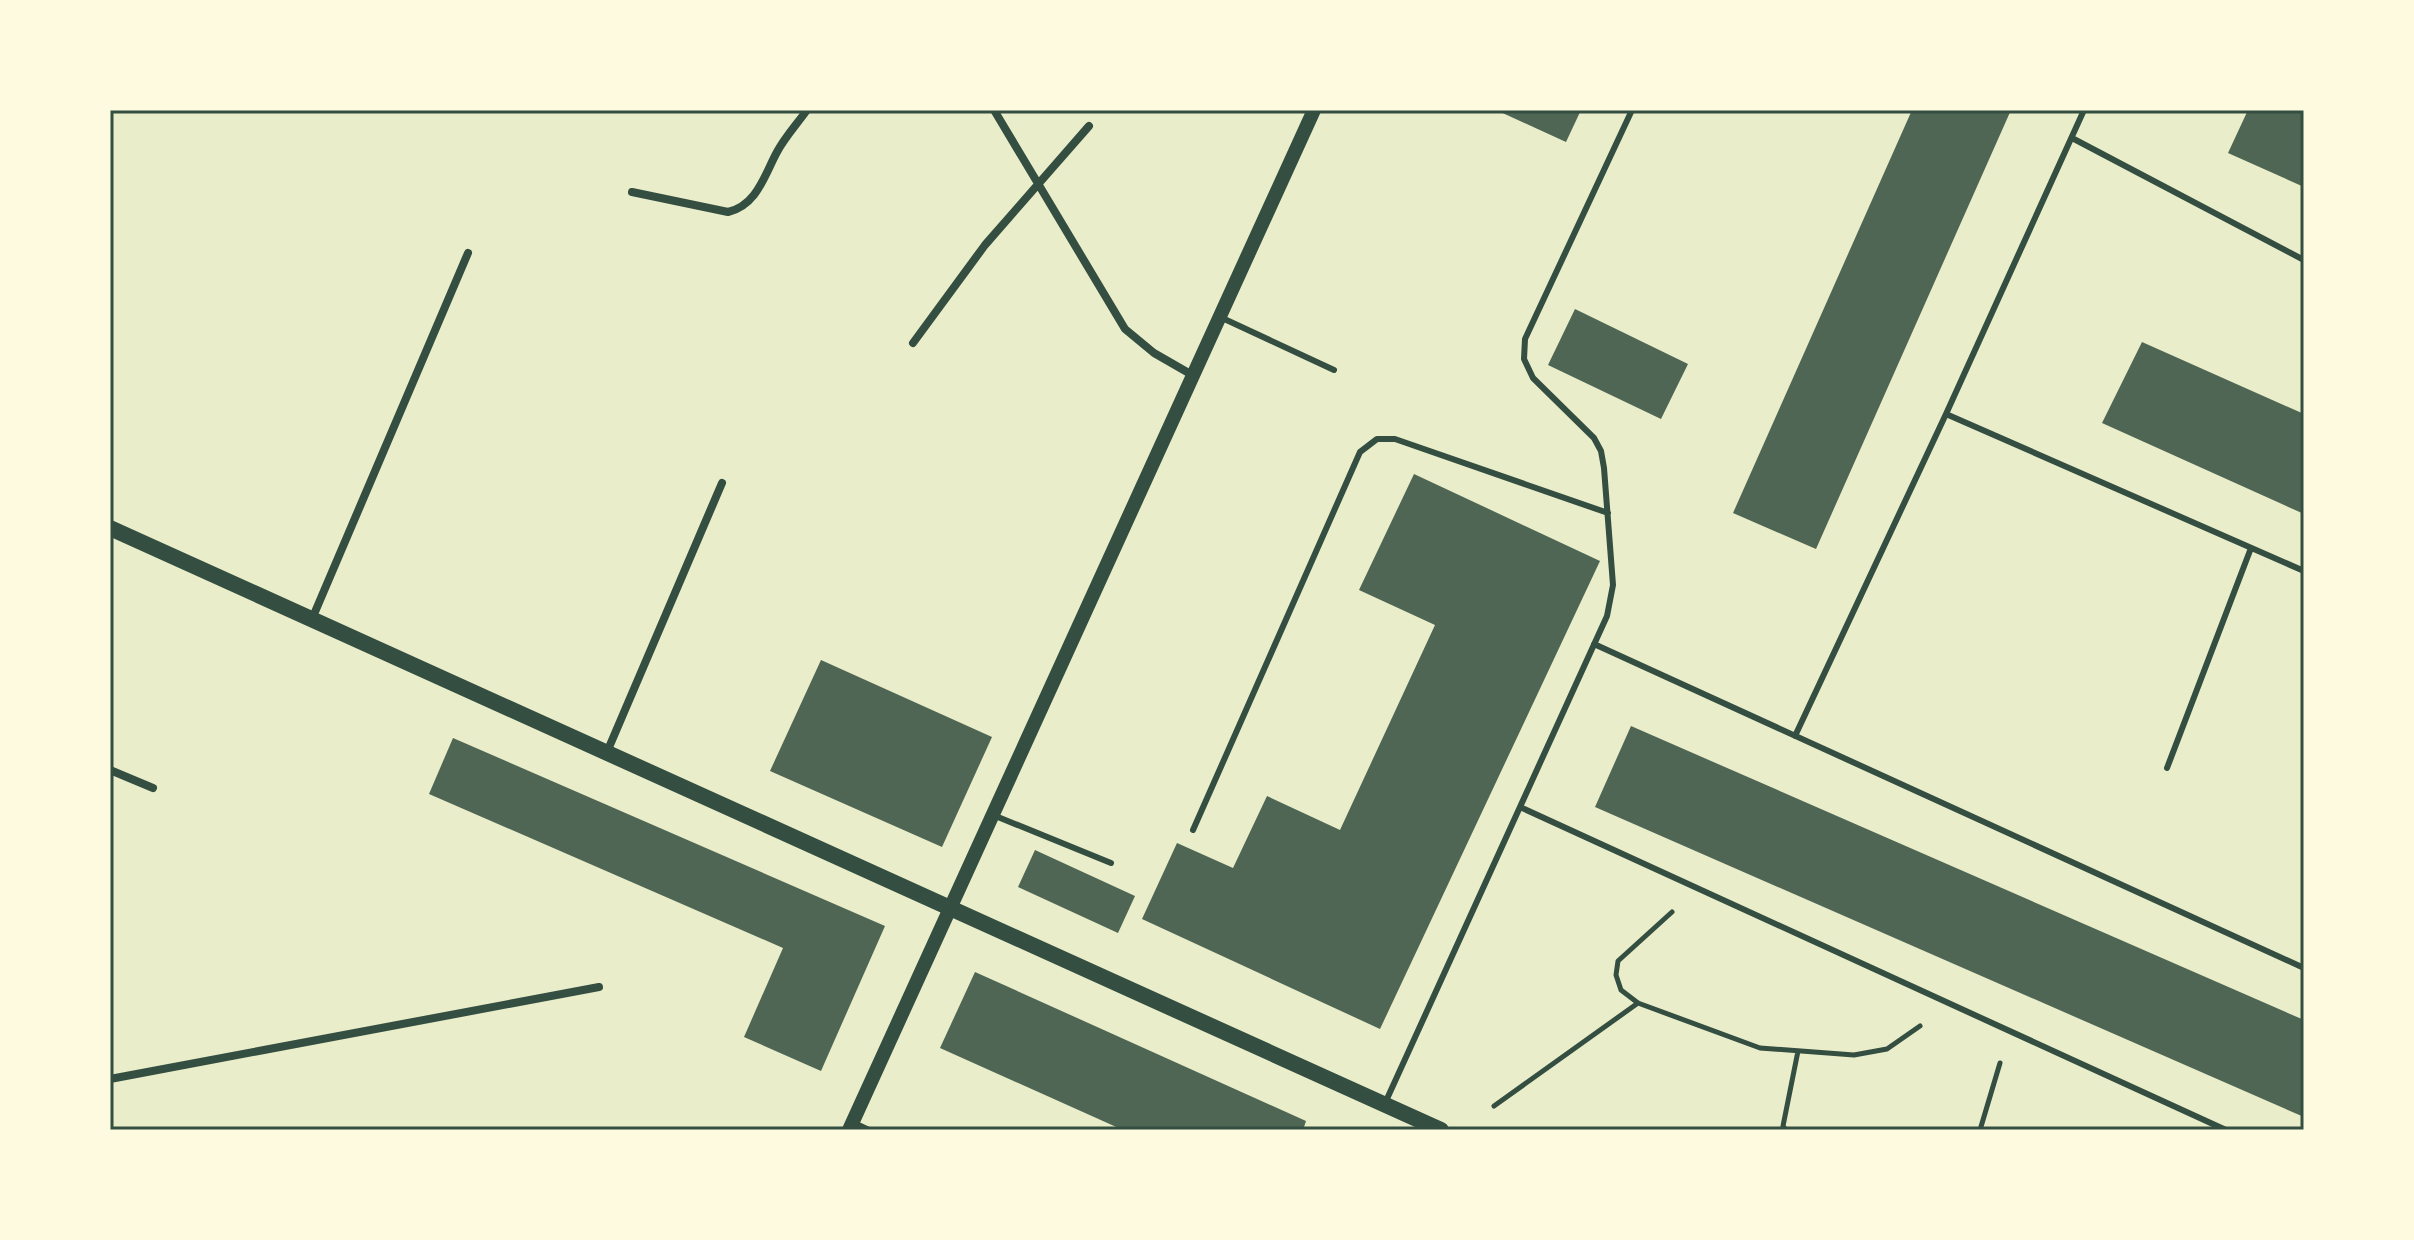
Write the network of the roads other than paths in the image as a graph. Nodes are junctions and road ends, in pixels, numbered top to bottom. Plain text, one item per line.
1 (807, 110) edge
2 (994, 110) edge
3 (1314, 110) edge
4 (1632, 110) edge
5 (2084, 110) edge
6 (1089, 126) dead end
7 (2072, 138) junction
8 (1040, 183) junction
9 (632, 192) dead end
10 (468, 253) dead end
11 (2304, 260) edge
12 (1220, 317) junction
13 (913, 343) dead end
14 (1334, 370) dead end
15 (1194, 376) junction
16 (1946, 414) junction
17 (722, 483) dead end
18 (1608, 513) junction
19 (110, 528) edge
20 (2251, 548) junction
21 (2304, 571) edge
22 (312, 619) junction
23 (1594, 644) junction
24 (1795, 736) junction
25 (607, 753) junction
26 (2167, 768) dead end
27 (110, 770) edge
28 (153, 788) dead end
29 (1520, 807) junction
30 (993, 815) junction
31 (1193, 830) dead end
32 (1111, 863) dead end
33 (949, 908) junction
34 (2304, 968) edge
35 (599, 987) dead end
36 (110, 1079) edge
37 (1385, 1105) junction
38 (851, 1126) edge
39 (869, 1130) edge
40 (1441, 1130) edge
41 (2226, 1130) edge

1 - 9 street
2 - 8 street
3 - 12 street
4 - 18 lane
5 - 7 lane
6 - 8 street
7 - 11 lane
7 - 16 lane
8 - 13 street
8 - 15 street
10 - 22 street
12 - 14 lane
12 - 15 street
15 - 30 street
16 - 20 lane
16 - 24 lane
17 - 25 street
18 - 23 lane
18 - 31 lane
19 - 22 main road
20 - 21 lane
20 - 26 lane
22 - 25 main road
23 - 24 lane
23 - 29 lane
24 - 34 lane
25 - 33 main road
27 - 28 street
29 - 37 lane
29 - 41 lane
30 - 32 lane
30 - 33 street
33 - 37 main road
33 - 38 street
35 - 36 street
37 - 40 main road
38 - 39 lane

